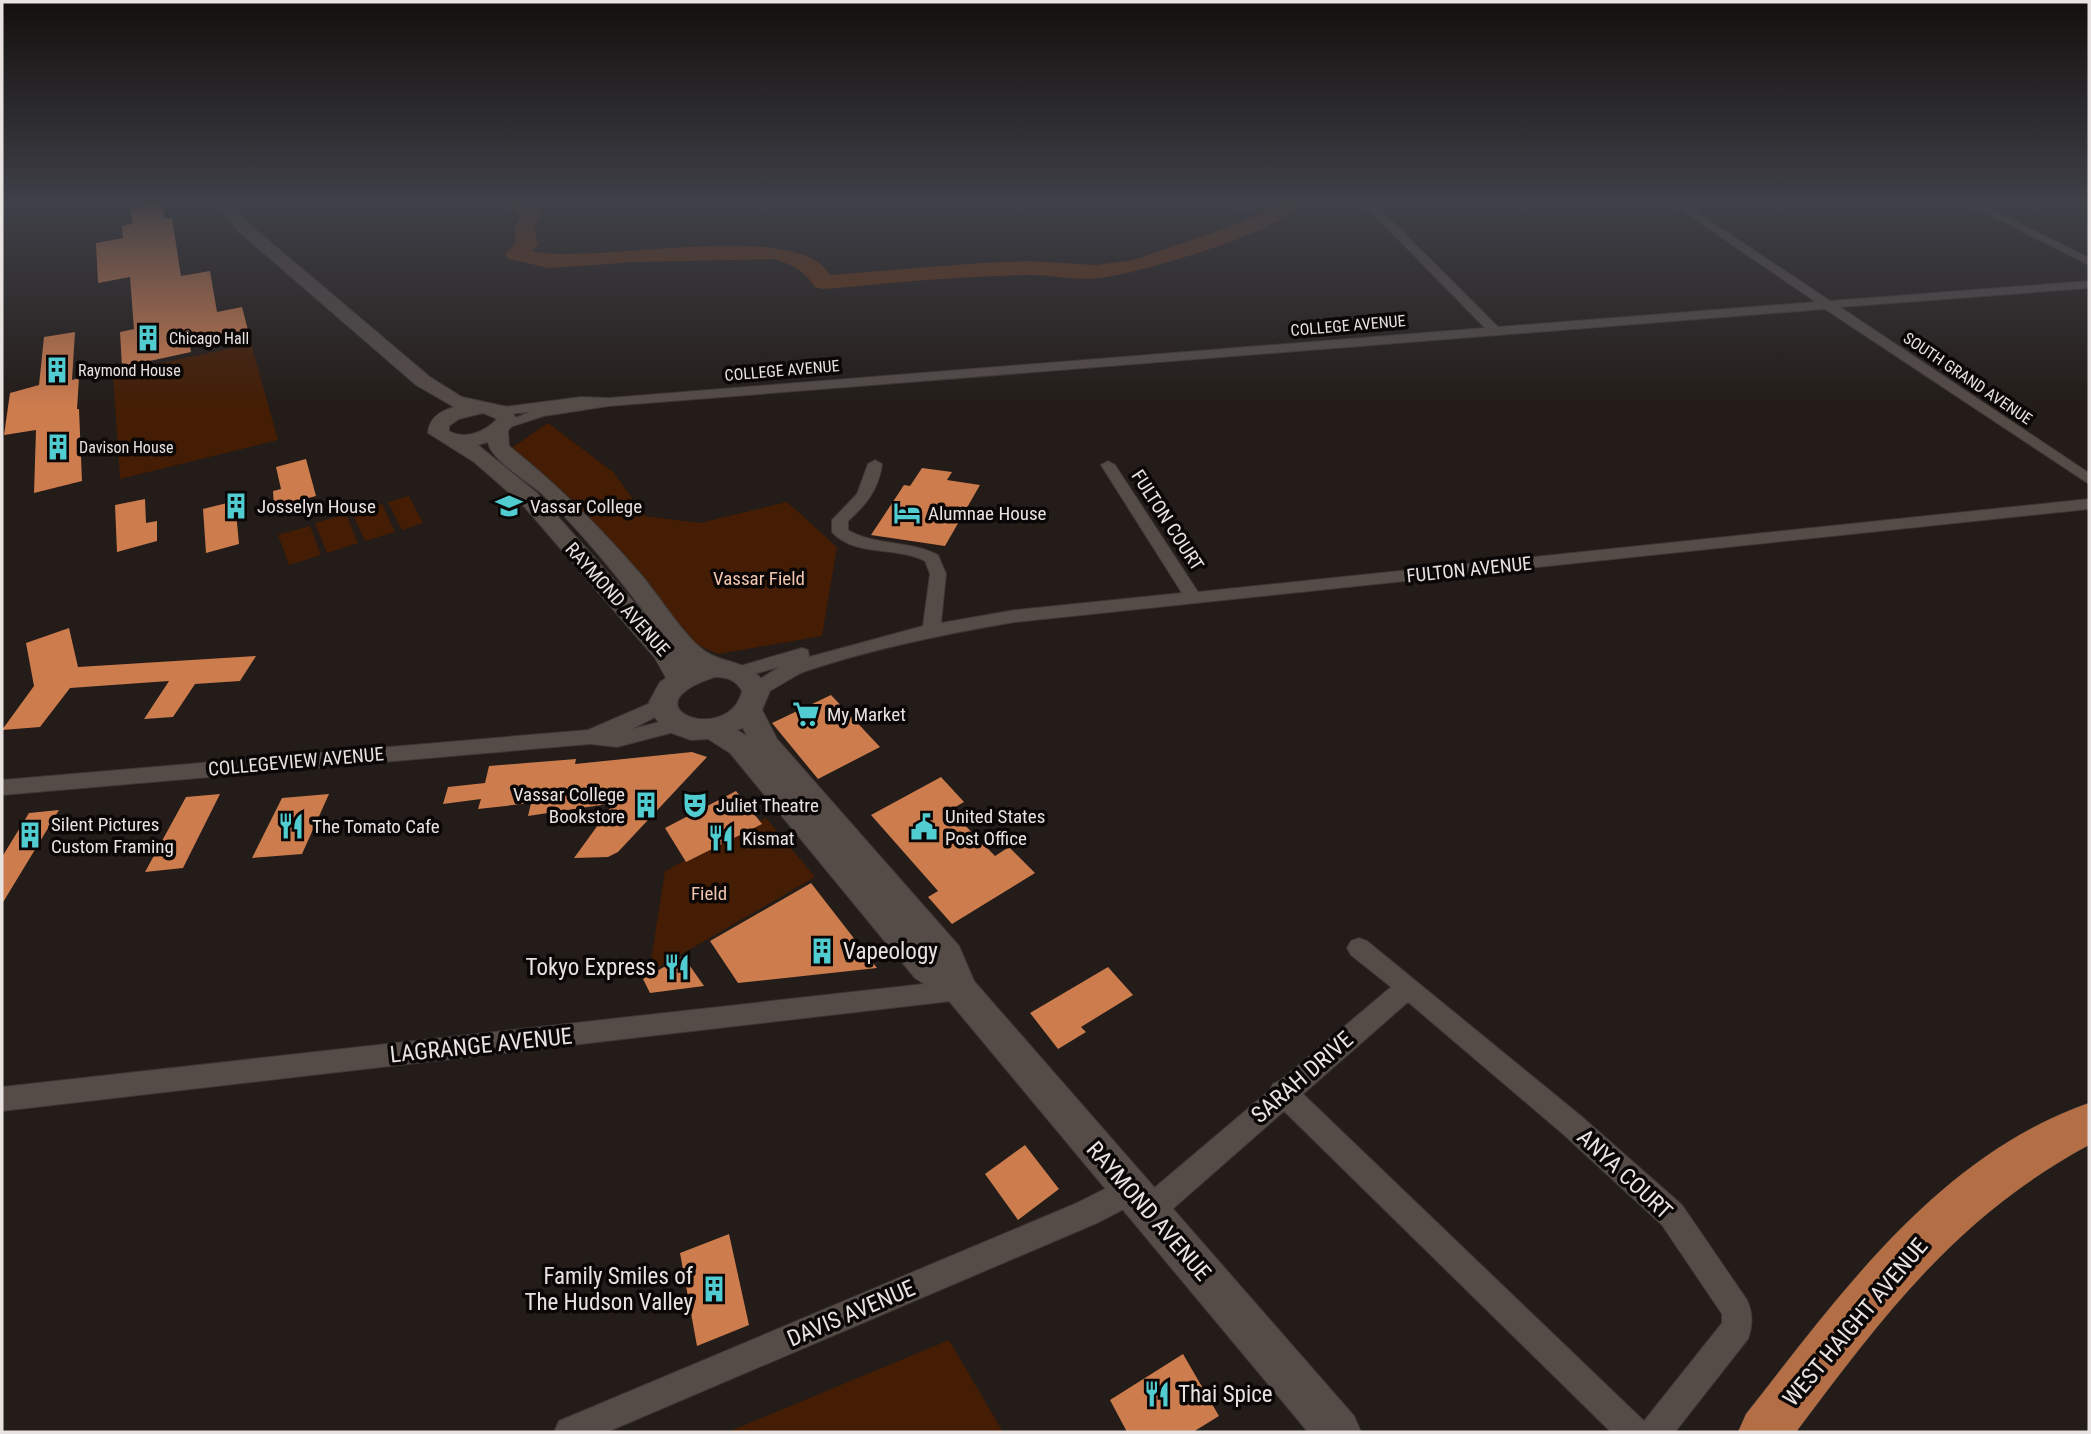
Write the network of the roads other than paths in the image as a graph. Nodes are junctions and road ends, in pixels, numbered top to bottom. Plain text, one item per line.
1 (272, 272) edge
2 (296, 272) edge
3 (1437, 272) edge
4 (1779, 272) edge
5 (2089, 284) edge
6 (1828, 305) junction
7 (1496, 331) junction
8 (475, 408) junction
9 (444, 419) junction
10 (501, 422) junction
11 (456, 440) junction
12 (875, 464) dead end
13 (1108, 465) dead end
14 (2089, 480) edge
15 (2089, 504) edge
16 (1193, 597) junction
17 (931, 630) junction
18 (713, 668) junction
19 (680, 678) junction
20 (748, 691) junction
21 (668, 715) junction
22 (714, 729) junction
23 (2, 788) edge
24 (1359, 948) dead end
25 (1408, 987) junction
26 (961, 990) junction
27 (1282, 1092) junction
28 (2, 1099) edge
29 (2089, 1123) edge
30 (1140, 1200) junction
31 (1672, 1215) joint
32 (570, 1432) edge
33 (1338, 1432) edge
34 (1633, 1432) edge
35 (1655, 1432) edge
36 (1764, 1432) edge

1 - 9 main road
2 - 8 main road
3 - 7 street
4 - 6 street, SOUTH GRAND AVENUE
5 - 6 street, COLLEGE AVENUE
6 - 7 street, COLLEGE AVENUE
6 - 14 street, SOUTH GRAND AVENUE
7 - 10 street, COLLEGE AVENUE
8 - 9 main road
8 - 10 main road
9 - 11 main road
10 - 11 main road
10 - 18 main road, RAYMOND AVENUE
11 - 19 main road, RAYMOND AVENUE
12 - 17 street
13 - 16 street, FULTON COURT
15 - 16 street, FULTON AVENUE
16 - 17 street, FULTON AVENUE
17 - 20 street, FULTON AVENUE
18 - 19 main road
18 - 20 main road
19 - 21 main road
20 - 22 main road
20 - 26 main road, RAYMOND AVENUE
21 - 22 main road
21 - 23 street, COLLEGEVIEW AVENUE
22 - 26 main road, RAYMOND AVENUE
24 - 25 street
25 - 27 street, SARAH DRIVE
25 - 31 street, ANYA COURT
26 - 28 street, LAGRANGE AVENUE
26 - 30 main road, RAYMOND AVENUE
27 - 30 street, SARAH DRIVE
27 - 34 street
29 - 36 highway, WEST HAIGHT AVENUE
30 - 32 street, DAVIS AVENUE
30 - 33 main road, RAYMOND AVENUE
31 - 35 street, ANYA COURT

